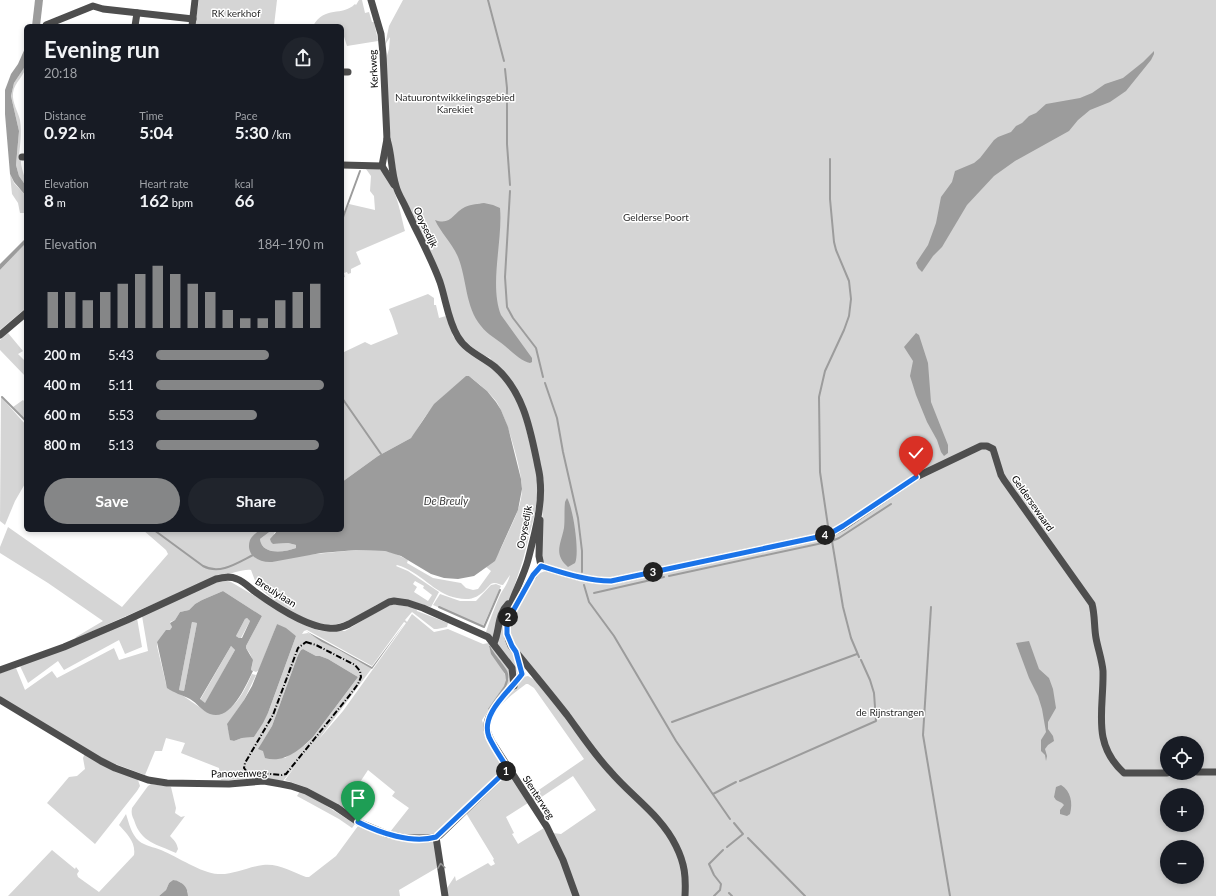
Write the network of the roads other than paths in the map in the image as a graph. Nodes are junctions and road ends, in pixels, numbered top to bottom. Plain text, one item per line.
1 (195, 0) edge
2 (371, 0) edge
3 (137, 13) junction
4 (192, 23) edge
5 (48, 24) edge
6 (135, 24) edge
7 (387, 139) junction
8 (344, 165) edge
9 (382, 166) junction
10 (396, 186) junction
11 (24, 315) edge
12 (0, 334) edge
13 (539, 508) junction
14 (541, 566) junction
15 (512, 601) junction
16 (507, 620) junction
17 (494, 643) junction
18 (516, 652) junction
19 (0, 670) edge
20 (522, 674) junction
21 (539, 679) junction
22 (514, 686) junction
23 (0, 700) edge
24 (508, 769) junction
25 (1204, 772) edge
26 (1216, 772) edge
27 (1160, 773) edge
28 (436, 837) junction
29 (445, 896) edge
30 (576, 896) edge
31 (685, 896) edge

1 - 4 street
2 - 7 street, Kerkweg
3 - 4 street
3 - 5 street
3 - 6 street
7 - 9 street
7 - 10 street, Ooysedijk
8 - 9 street
9 - 10 street
10 - 13 street, Ooysedijk
11 - 12 street
13 - 14 street
13 - 15 street, Ooysedijk
14 - 16 street
14 - 27 street, Geldersewaard
15 - 16 street, Ooysedijk
15 - 17 street
16 - 18 street, Ooysedijk
17 - 19 street, Breulylaan
17 - 22 street, Breulylaan
18 - 20 street
18 - 21 street, Ooysedijk
20 - 21 street
20 - 22 street, Slenterweg
21 - 31 street, Ooysedijk
22 - 24 street, Slenterweg
23 - 28 street, Panovenweg
24 - 28 street
24 - 30 street, Slenterweg
25 - 26 street
29 -> 28 street

